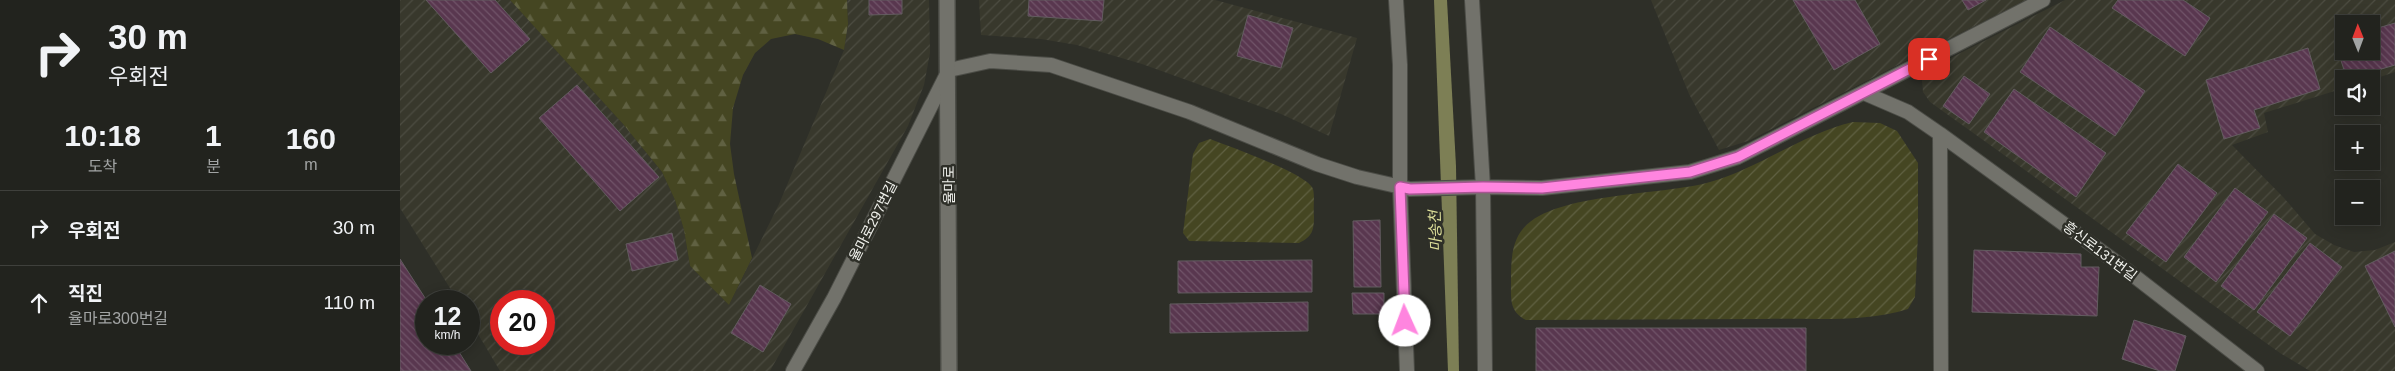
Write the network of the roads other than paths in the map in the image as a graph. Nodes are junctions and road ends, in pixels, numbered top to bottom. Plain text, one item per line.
1 (947, 0) edge
2 (1396, 0) edge
3 (1472, 0) edge
4 (2043, 0) edge
5 (949, 70) junction
6 (1864, 93) junction
7 (1940, 134) junction
8 (1483, 187) junction
9 (1405, 188) junction
10 (793, 371) edge
11 (949, 371) edge
12 (1407, 371) edge
13 (1484, 371) edge
14 (1941, 371) edge
15 (2257, 371) edge

1 - 5 street, 율마로
2 - 9 lane
3 - 8 lane
4 - 6 lane
5 - 9 lane
5 - 10 lane, 율마로297번길
5 - 11 street, 율마로
6 - 7 lane, 흥신로131번길
6 - 8 lane
7 - 14 lane
7 - 15 lane, 흥신로131번길
8 - 9 lane
8 - 13 lane
9 - 12 lane

